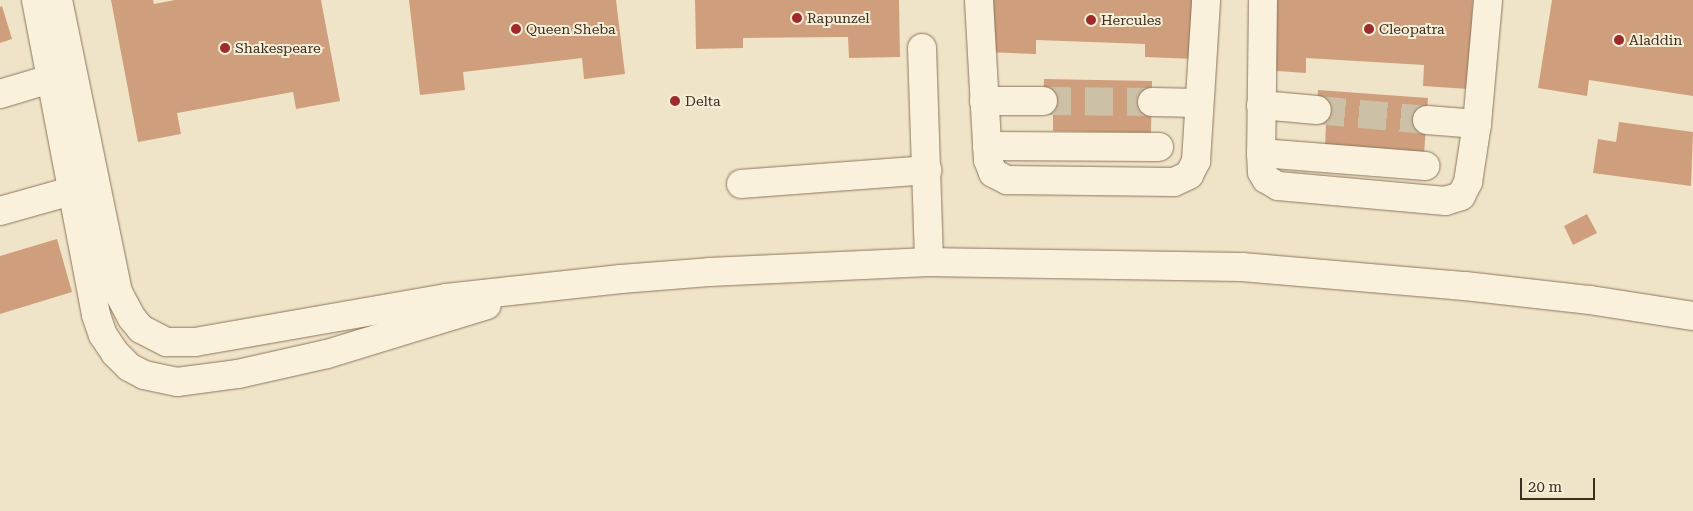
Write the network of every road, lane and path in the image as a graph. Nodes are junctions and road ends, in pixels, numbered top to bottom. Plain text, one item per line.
1 (36, 0) edge
2 (58, 0) edge
3 (979, 0) edge
4 (1206, 0) edge
5 (1263, 0) edge
6 (1488, 0) edge
7 (922, 48) dead end
8 (50, 79) junction
9 (0, 94) edge
10 (984, 101) junction
11 (1044, 101) tunnel mouth
12 (1152, 102) tunnel mouth
13 (1199, 103) junction
14 (1261, 105) junction
15 (1317, 110) tunnel mouth
16 (1426, 120) tunnel mouth
17 (1477, 124) junction
18 (987, 146) junction
19 (1160, 147) dead end
20 (1261, 153) junction
21 (1425, 166) dead end
22 (927, 170) junction
23 (741, 184) dead end
24 (71, 191) junction
25 (0, 211) edge
26 (929, 262) junction
27 (533, 289) junction
28 (1693, 316) edge

1 - 8 street
2 - 27 street
3 - 10 street
4 - 13 street
5 - 14 street
6 - 17 street
7 - 22 street
8 - 9 street
8 - 24 street
10 - 11 street
10 - 18 street
12 - 13 street
13 - 18 street
14 - 15 street
14 - 20 street
16 - 17 street
17 - 20 street
18 - 19 street
20 - 21 street
22 - 23 street
22 - 26 street
24 - 25 street
24 - 27 street
26 - 27 street
26 - 28 street

